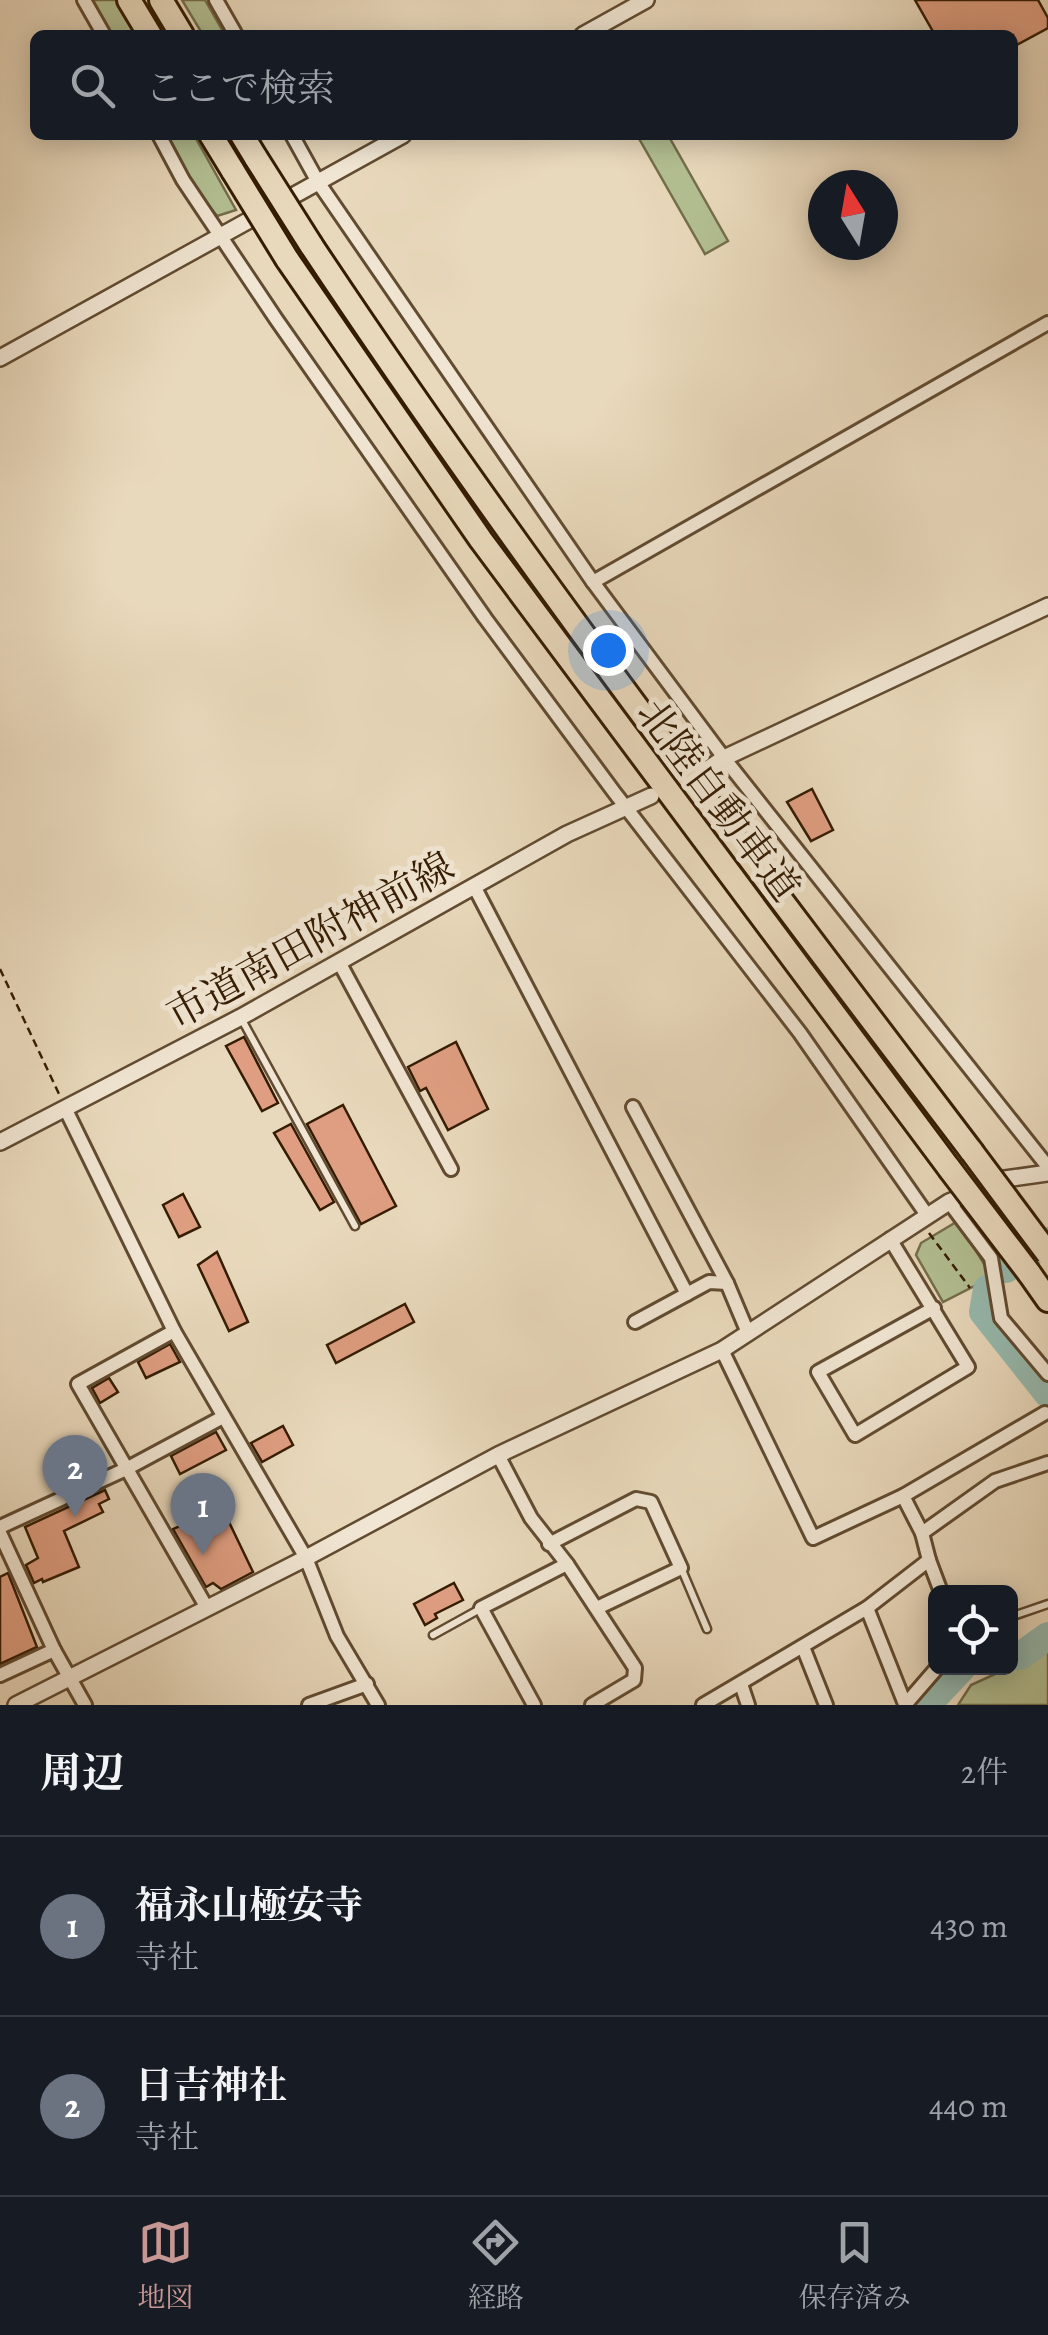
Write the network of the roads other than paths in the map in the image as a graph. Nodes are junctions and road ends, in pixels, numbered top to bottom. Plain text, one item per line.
1 (84, 0) edge
2 (130, 0) edge
3 (162, 0) edge
4 (216, 0) edge
5 (646, 0) edge
6 (101, 30) edge
7 (147, 30) edge
8 (179, 30) edge
9 (233, 30) edge
10 (592, 30) edge
11 (161, 140) edge
12 (213, 140) edge
13 (245, 140) edge
14 (295, 140) edge
15 (394, 140) edge
16 (318, 182) junction
17 (222, 235) junction
18 (1048, 323) edge
19 (0, 358) edge
20 (593, 582) junction
21 (1048, 606) edge
22 (724, 758) junction
23 (705, 770) dead end
24 (651, 796) dead end
25 (626, 808) junction
26 (474, 886) junction
27 (339, 962) junction
28 (241, 1017) junction
29 (634, 1107) dead end
30 (66, 1110) junction
31 (0, 1142) edge
32 (450, 1170) dead end
33 (1048, 1170) edge
34 (948, 1202) junction
35 (923, 1217) junction
36 (356, 1226) dead end
37 (890, 1240) junction
38 (1048, 1254) edge
39 (727, 1283) junction
40 (687, 1294) junction
41 (1048, 1300) edge
42 (934, 1308) junction
43 (635, 1322) dead end
44 (174, 1331) junction
45 (748, 1333) junction
46 (722, 1350) junction
47 (1048, 1374) edge
48 (1046, 1413) dead end
49 (223, 1417) junction
50 (498, 1455) junction
51 (1048, 1463) edge
52 (126, 1469) junction
53 (903, 1496) junction
54 (0, 1530) edge
55 (922, 1533) junction
56 (549, 1544) junction
57 (306, 1558) junction
58 (929, 1560) junction
59 (567, 1564) junction
60 (681, 1568) junction
61 (938, 1585) edge
62 (1048, 1604) edge
63 (207, 1608) junction
64 (482, 1608) junction
65 (597, 1608) junction
66 (867, 1608) junction
67 (1018, 1614) edge
68 (707, 1629) dead end
69 (433, 1635) dead end
70 (803, 1648) junction
71 (54, 1650) junction
72 (0, 1675) edge
73 (931, 1675) edge
74 (71, 1678) junction
75 (367, 1684) junction
76 (741, 1684) junction
77 (16, 1705) edge
78 (85, 1705) edge
79 (309, 1705) edge
80 (378, 1705) edge
81 (534, 1705) edge
82 (592, 1705) edge
83 (703, 1705) edge
84 (748, 1705) edge
85 (826, 1705) edge
86 (905, 1705) edge

1 - 6 street
2 - 7 highway
3 - 8 highway
4 - 9 street
5 - 10 street
11 - 17 street
12 - 41 highway, 北陸自動車道, bridge
13 - 38 highway, 北陸自動車道, bridge
14 - 16 street
15 - 16 street
16 - 17 street
16 - 20 street
17 - 19 street
17 - 25 street
18 - 20 street
20 - 22 street
21 - 22 street
22 - 23 street
22 - 33 street
24 - 25 street, 市道南田附神前線
25 - 26 street, 市道南田附神前線
25 - 35 street
26 - 27 street, 市道南田附神前線
26 - 40 street
27 - 28 street, 市道南田附神前線
27 - 32 street
28 - 30 street, 市道南田附神前線
28 - 36 lane
29 - 39 street
30 - 31 street, 市道南田附神前線
30 - 44 street
33 - 34 street
34 - 35 street
34 - 47 street
35 - 37 street
37 - 42 street
37 - 45 street
39 - 40 street
39 - 45 street
40 - 43 street
42 - 42 street
44 - 49 street
44 - 52 street
45 - 46 street
46 - 50 street
46 - 53 street
48 - 53 street
49 - 52 street
49 - 57 street
50 - 56 street
50 - 57 street
51 - 55 street
52 - 54 street
52 - 63 street
53 - 55 street
54 - 71 street
55 - 58 street
56 - 59 street
56 - 60 street
57 - 63 street
57 - 75 street
58 - 61 street
58 - 66 street
59 - 64 street
59 - 65 street
60 - 65 street
60 - 68 lane
62 - 67 lane
63 - 74 street
64 - 69 lane
64 - 81 street
65 - 82 street
66 - 70 street
66 - 86 street
70 - 76 street
70 - 85 street
71 - 72 street
71 - 74 street
73 - 86 street
74 - 77 street
74 - 78 street
75 - 79 street
75 - 80 street
76 - 83 street
76 - 84 street

